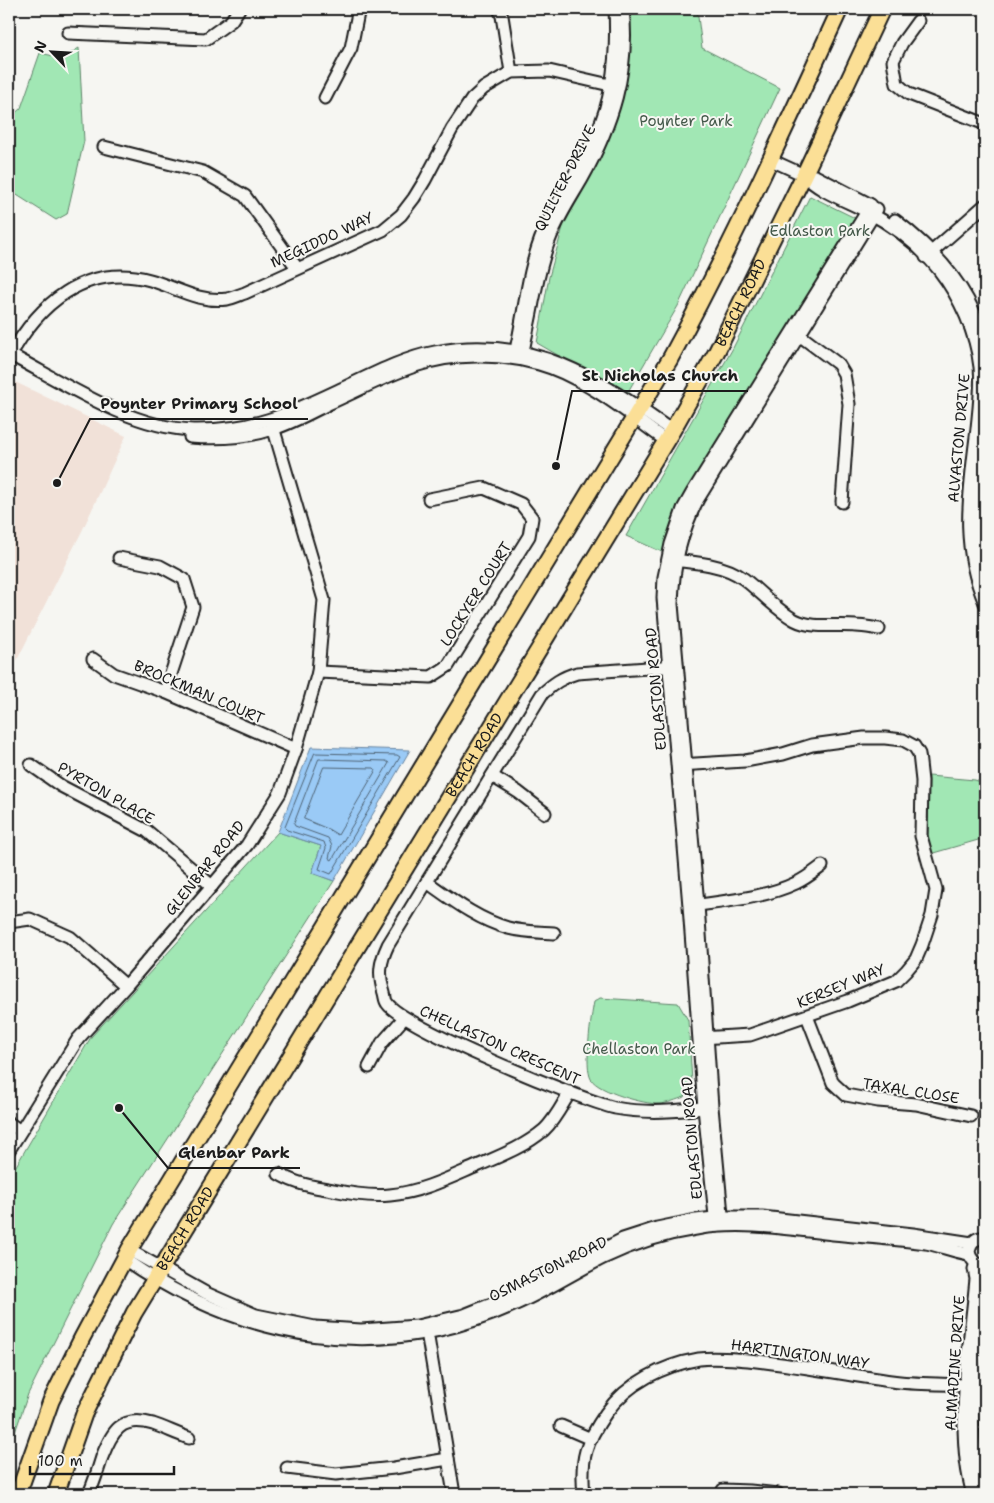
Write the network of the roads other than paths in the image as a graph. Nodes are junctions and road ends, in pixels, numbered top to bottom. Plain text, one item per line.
1 (239, 9) edge
2 (357, 9) edge
3 (499, 9) edge
4 (615, 9) edge
5 (624, 9) edge
6 (840, 9) edge
7 (882, 9) edge
8 (918, 20) dead end
9 (68, 33) dead end
10 (511, 72) junction
11 (610, 84) junction
12 (325, 98) dead end
13 (985, 124) edge
14 (104, 147) dead end
15 (771, 160) junction
16 (804, 175) junction
17 (985, 206) edge
18 (872, 210) junction
19 (929, 255) junction
20 (297, 268) junction
21 (796, 333) junction
22 (983, 347) edge
23 (519, 355) junction
24 (9, 358) edge
25 (637, 413) junction
26 (985, 419) edge
27 (272, 424) junction
28 (668, 435) junction
29 (429, 499) dead end
30 (842, 502) dead end
31 (119, 558) dead end
32 (672, 560) junction
33 (985, 580) edge
34 (985, 603) edge
35 (879, 629) dead end
36 (93, 659) dead end
37 (672, 666) junction
38 (318, 672) junction
39 (165, 692) junction
40 (296, 749) junction
41 (31, 765) dead end
42 (681, 765) junction
43 (492, 776) junction
44 (545, 814) dead end
45 (822, 866) dead end
46 (427, 882) junction
47 (212, 886) junction
48 (694, 906) junction
49 (9, 922) edge
50 (554, 933) dead end
51 (126, 986) junction
52 (807, 1016) junction
53 (404, 1018) junction
54 (704, 1038) junction
55 (369, 1067) dead end
56 (570, 1092) junction
57 (708, 1108) junction
58 (971, 1116) dead end
59 (9, 1123) edge
60 (20, 1131) junction
61 (9, 1150) edge
62 (279, 1174) dead end
63 (719, 1222) junction
64 (985, 1238) edge
65 (126, 1254) junction
66 (976, 1256) edge
67 (158, 1274) junction
68 (985, 1285) edge
69 (426, 1329) junction
70 (971, 1385) junction
71 (560, 1426) dead end
72 (189, 1438) dead end
73 (590, 1439) junction
74 (448, 1459) junction
75 (287, 1468) dead end
76 (723, 1490) dead end
77 (979, 1490) edge
78 (18, 1494) edge
79 (56, 1494) edge
80 (89, 1494) edge
81 (454, 1494) edge
82 (584, 1494) edge
83 (778, 1494) edge

1 - 9 street
2 - 12 street
3 - 10 street
4 - 11 street, QUILTER DRIVE
5 - 23 street, QUILTER DRIVE
6 - 15 main road
7 - 16 main road, BEACH ROAD
8 - 13 street
10 - 11 street, MEGIDDO WAY
10 - 20 street, MEGIDDO WAY
11 - 23 street, QUILTER DRIVE
14 - 20 street
15 - 16 street, ALVASTON DRIVE
15 - 25 main road
16 - 18 street, ALVASTON DRIVE
16 - 28 main road, BEACH ROAD
17 - 19 street
18 - 19 street, ALVASTON DRIVE
18 - 21 street, EDLASTON ROAD
19 - 22 street, ALVASTON DRIVE
20 - 24 street, MEGIDDO WAY
21 - 30 street
21 - 32 street, EDLASTON ROAD
22 - 34 street, ALVASTON DRIVE
23 - 25 street
23 - 27 street
24 - 27 street
25 - 28 street
25 - 65 main road
26 - 33 street, ALVASTON DRIVE
27 - 38 street, GLENBAR ROAD
28 - 67 main road, BEACH ROAD
29 - 38 street, LOCKYER COURT
31 - 39 street
32 - 35 street
32 - 37 street, EDLASTON ROAD
36 - 39 street, BROCKMAN COURT
37 - 42 street, EDLASTON ROAD
37 - 43 street, CHELLASTON CRESCENT
38 - 40 street, GLENBAR ROAD
39 - 40 street, BROCKMAN COURT
40 - 47 street, GLENBAR ROAD
41 - 47 street, PYRTON PLACE
42 - 48 street, EDLASTON ROAD
42 - 52 street, KERSEY WAY
43 - 44 street
43 - 46 street, CHELLASTON CRESCENT
45 - 48 street
46 - 50 street
46 - 53 street, CHELLASTON CRESCENT
47 - 51 street, GLENBAR ROAD
48 - 54 street, EDLASTON ROAD
49 - 51 street
51 - 60 street, GLENBAR ROAD
52 - 54 street, KERSEY WAY
52 - 58 street, TAXAL CLOSE
53 - 55 street
53 - 56 street, CHELLASTON CRESCENT
54 - 57 street, EDLASTON ROAD
56 - 57 street, CHELLASTON CRESCENT
56 - 62 street
57 - 63 street, EDLASTON ROAD
59 - 60 street
60 - 61 street, GLENBAR ROAD
63 - 66 street, OSMASTON ROAD
63 - 69 street, OSMASTON ROAD
64 - 66 street
65 - 67 street, OSMASTON ROAD
65 - 78 main road
66 - 70 street, ALMADINE DRIVE
67 - 69 street, OSMASTON ROAD
67 - 79 main road, BEACH ROAD
68 - 70 street, ALMADINE DRIVE
69 - 74 street
70 - 73 street, HARTINGTON WAY
70 - 77 street, ALMADINE DRIVE
71 - 73 street
72 - 80 street
73 - 82 street, HARTINGTON WAY
74 - 75 street
74 - 81 street
76 - 83 street

